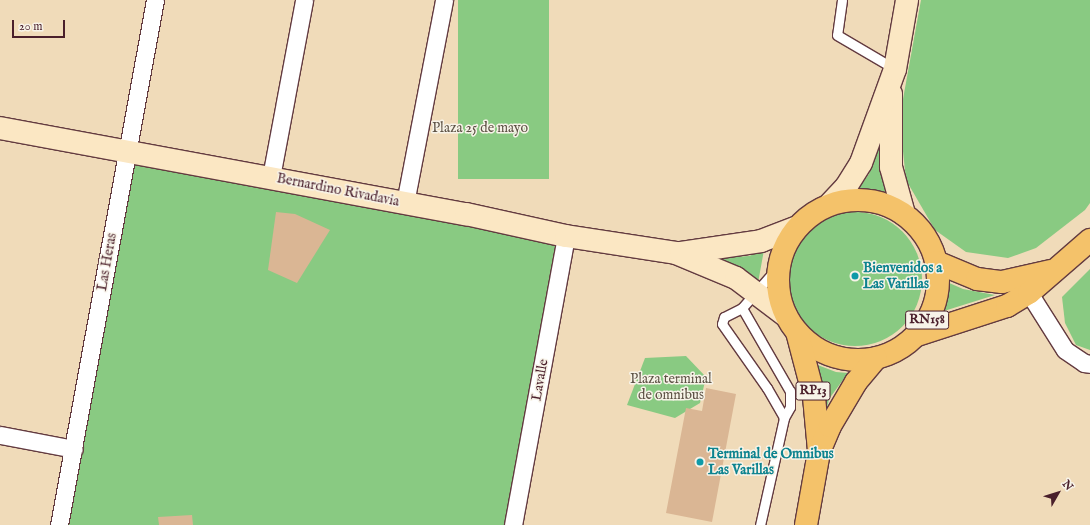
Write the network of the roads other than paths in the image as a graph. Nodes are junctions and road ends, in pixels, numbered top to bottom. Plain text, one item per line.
1 (155, 0) edge
2 (304, 0) edge
3 (444, 0) edge
4 (842, 0) edge
5 (906, 0) edge
6 (893, 76) junction
7 (0, 128) edge
8 (127, 152) junction
9 (271, 177) junction
10 (405, 203) junction
11 (830, 204) junction
12 (904, 214) junction
13 (797, 227) junction
14 (566, 236) junction
15 (1090, 240) edge
16 (676, 253) junction
17 (936, 262) junction
18 (778, 267) junction
19 (1058, 269) junction
20 (757, 292) junction
21 (1029, 293) junction
22 (742, 308) junction
23 (791, 324) junction
24 (917, 335) junction
25 (876, 358) junction
26 (1090, 364) edge
27 (784, 418) junction
28 (0, 435) edge
29 (74, 449) junction
30 (819, 452) junction
31 (60, 525) edge
32 (514, 525) edge
33 (760, 525) edge
34 (806, 525) edge

1 - 8 street, Las Heras
2 - 9 street
3 - 10 street
4 - 6 lane
5 - 6 main road
6 - 11 main road
6 - 12 main road
7 - 8 main road, Bernardino Rivadavia / RN158
8 - 9 main road, Bernardino Rivadavia / RN158
8 - 29 street, Las Heras
9 - 10 main road, Bernardino Rivadavia / RN158
10 - 14 main road, Bernardino Rivadavia / RN158
11 - 12 highway, RN158
11 - 13 highway, RN158
12 - 17 highway, RN158
13 - 16 main road, Bernardino Rivadavia / RN158
13 - 18 highway, RN158
14 - 16 main road, Bernardino Rivadavia / RN158
14 - 32 street, Lavalle
15 - 19 highway, RN158
16 - 20 main road, Bernardino Rivadavia / RN158
17 - 19 highway, RN158
17 - 24 highway, RN158
18 - 20 lane
18 - 23 highway, RN158
19 - 21 highway, RN158
20 - 22 lane
20 - 23 main road, Bernardino Rivadavia / RN158
21 - 24 highway, RN158
21 - 26 street
22 - 27 lane
22 - 27 lane
23 - 25 highway, RN158
23 - 30 highway, RP13
24 - 25 highway, RN158
25 - 30 highway, RP13
27 - 33 lane
28 - 29 street
29 - 31 street, Las Heras
30 - 34 highway, RP13

